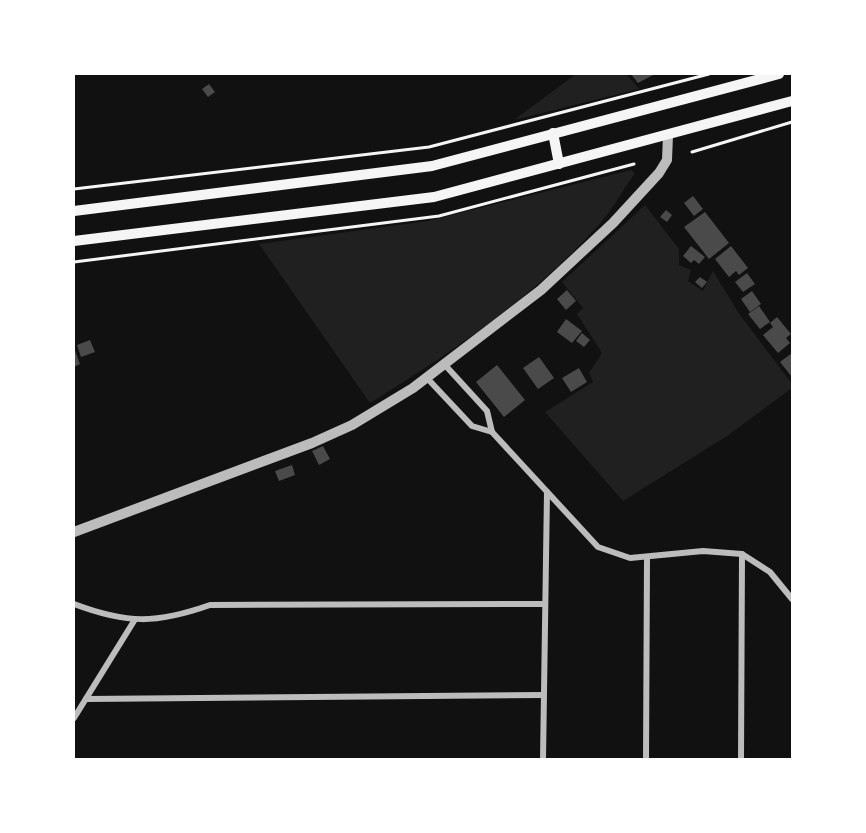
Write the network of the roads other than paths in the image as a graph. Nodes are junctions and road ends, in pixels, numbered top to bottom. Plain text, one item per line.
1 (753, 74) edge
2 (779, 74) edge
3 (744, 84) junction
4 (792, 101) edge
5 (553, 133) junction
6 (668, 135) junction
7 (559, 164) junction
8 (74, 211) edge
9 (74, 241) edge
10 (445, 365) junction
11 (427, 378) junction
12 (492, 432) junction
13 (547, 491) junction
14 (74, 532) edge
15 (742, 554) junction
16 (647, 558) junction
17 (792, 599) edge
18 (74, 604) edge
19 (545, 604) junction
20 (134, 621) junction
21 (544, 695) junction
22 (86, 699) junction
23 (74, 718) edge
24 (543, 759) edge
25 (646, 759) edge
26 (741, 759) edge

1 - 3 street
2 - 3 main road
3 - 5 main road
4 - 6 main road
5 - 7 main road
5 - 8 main road
6 - 7 main road
6 - 10 street
7 - 9 main road
10 - 11 street
10 - 12 street
11 - 12 street
11 - 14 street
12 - 13 street
13 - 16 street
13 - 19 street
15 - 16 street
15 - 17 street
15 - 26 street
16 - 25 street
18 - 20 street
19 - 20 street
19 - 21 street
20 - 22 street
21 - 22 street
21 - 24 street
22 - 23 street

